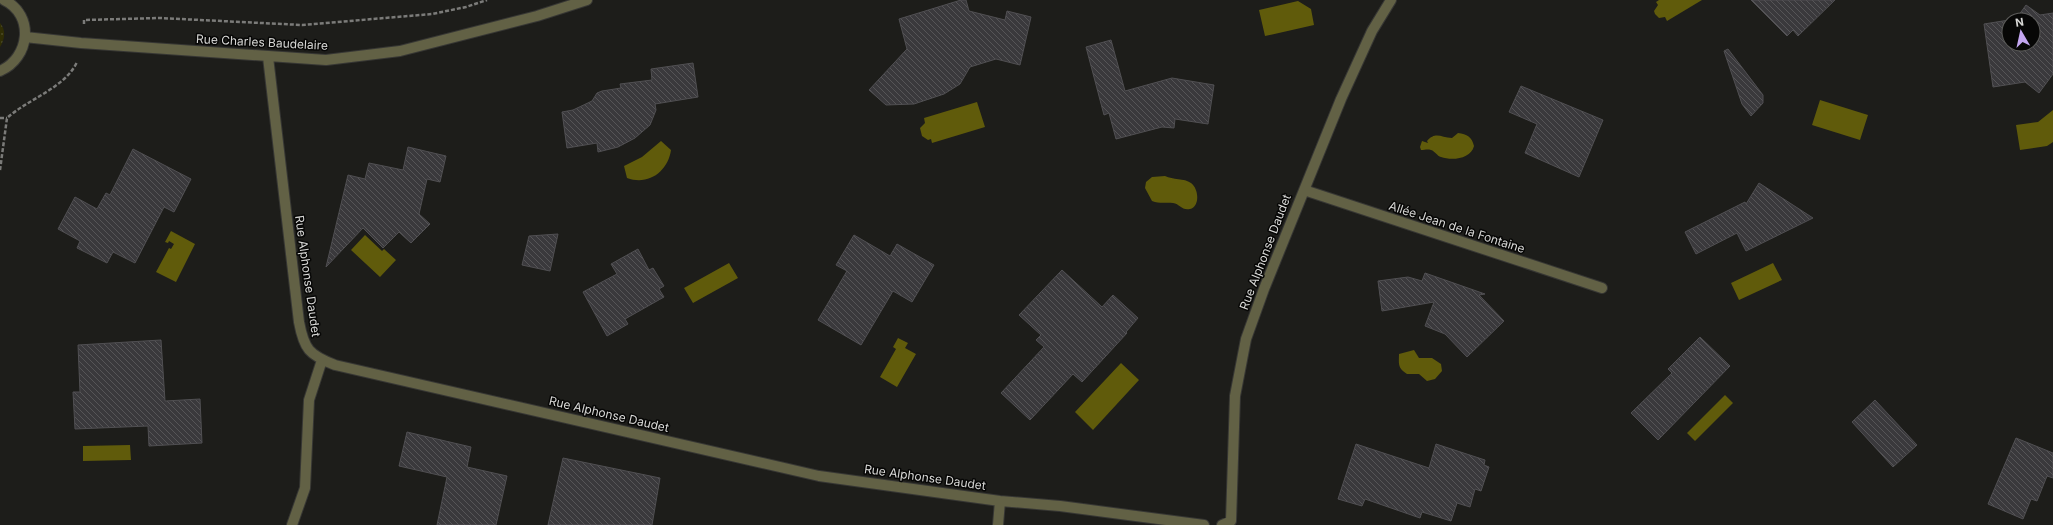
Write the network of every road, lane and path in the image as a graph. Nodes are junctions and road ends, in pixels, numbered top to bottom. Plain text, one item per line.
1 (4, 0) edge
2 (587, 0) edge
3 (1391, 0) edge
4 (25, 37) junction
5 (268, 57) junction
6 (0, 71) edge
7 (0, 118) edge
8 (7, 118) dead end
9 (1304, 190) junction
10 (1602, 288) dead end
11 (322, 360) junction
12 (1000, 501) junction
13 (1229, 524) edge
14 (292, 525) edge
15 (998, 525) edge
16 (1204, 525) edge

1 - 4 street
2 - 5 street, Rue Charles Baudelaire
3 - 9 street, Rue Alphonse Daudet
4 - 5 street, Rue Charles Baudelaire
4 - 6 street
5 - 11 street, Rue Alphonse Daudet
7 - 8 path
9 - 10 street, Allée Jean de la Fontaine
9 - 13 street, Rue Alphonse Daudet
11 - 12 street, Rue Alphonse Daudet
11 - 14 street
12 - 15 street
12 - 16 street, Rue Alphonse Daudet

